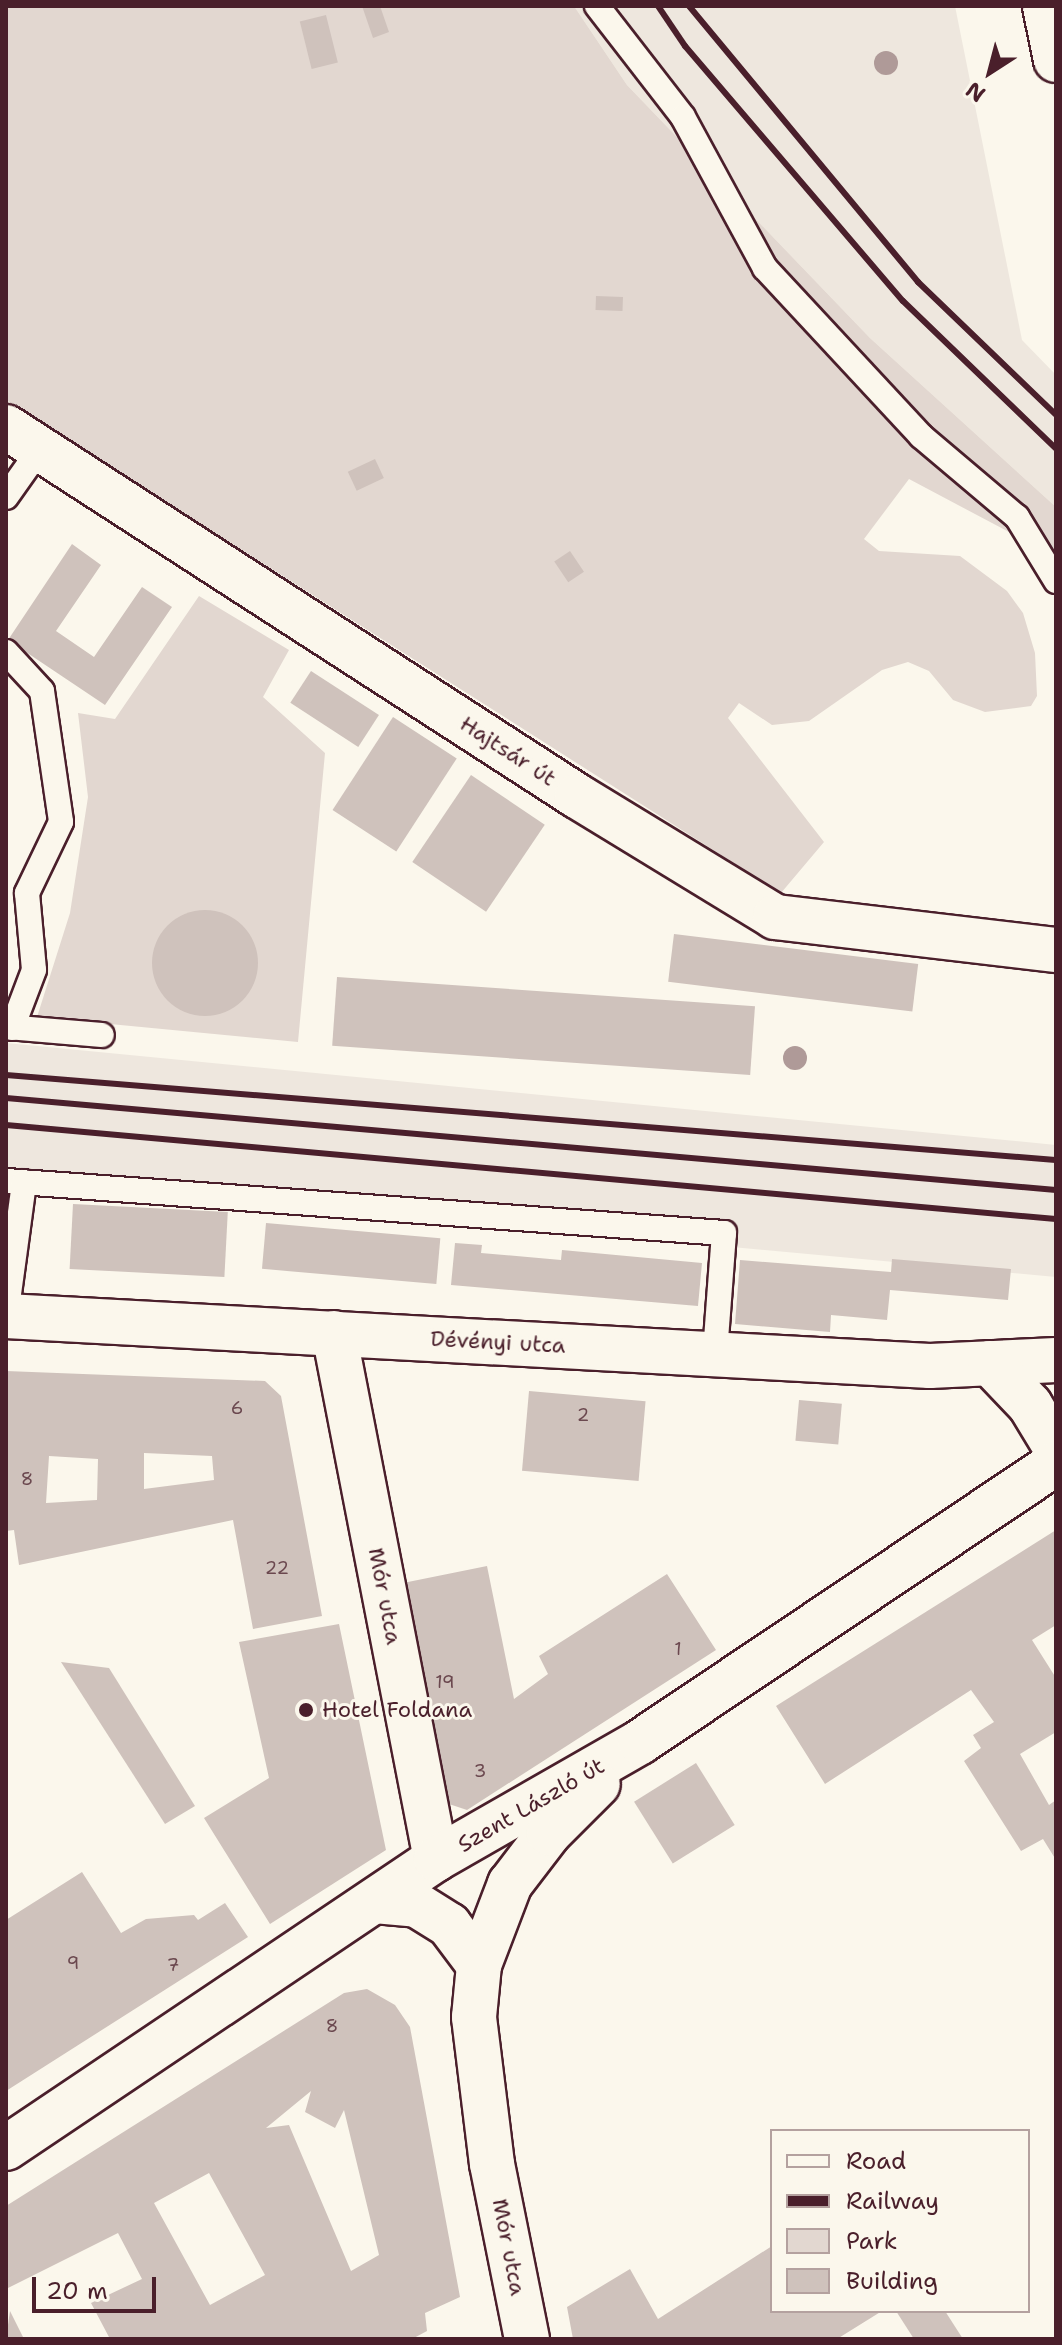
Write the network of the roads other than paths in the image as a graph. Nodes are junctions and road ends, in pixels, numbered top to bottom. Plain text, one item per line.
1 (597, 6) edge
2 (1045, 6) edge
3 (1056, 60) edge
4 (23, 438) edge
5 (6, 497) edge
6 (1056, 581) edge
7 (6, 652) edge
8 (1056, 950) edge
9 (9, 1028) edge
10 (102, 1035) dead end
11 (15, 1182) edge
12 (6, 1316) edge
13 (334, 1333) junction
14 (715, 1354) junction
15 (1056, 1360) edge
16 (990, 1363) junction
17 (1056, 1448) edge
18 (1056, 1463) edge
19 (640, 1742) junction
20 (436, 1859) junction
21 (375, 1901) junction
22 (479, 1965) junction
23 (6, 2148) edge
24 (527, 2339) edge

1 - 6 lane
2 - 3 street
4 - 5 lane
4 - 8 street, Hajtsár út
7 - 9 lane
9 - 10 lane
11 - 12 lane
11 - 14 lane
12 - 13 street, Dévényi utca
13 - 14 street, Dévényi utca
13 - 20 street, Mór utca
14 - 16 street, Dévényi utca
15 - 16 street, Dévényi utca
16 - 17 street
18 - 19 street, Szent László út
19 - 20 street, Szent László út
19 - 22 street, Mór utca
20 - 21 street, Szent László út
21 - 22 street
21 - 23 street, Szent László út
22 - 24 street, Mór utca

